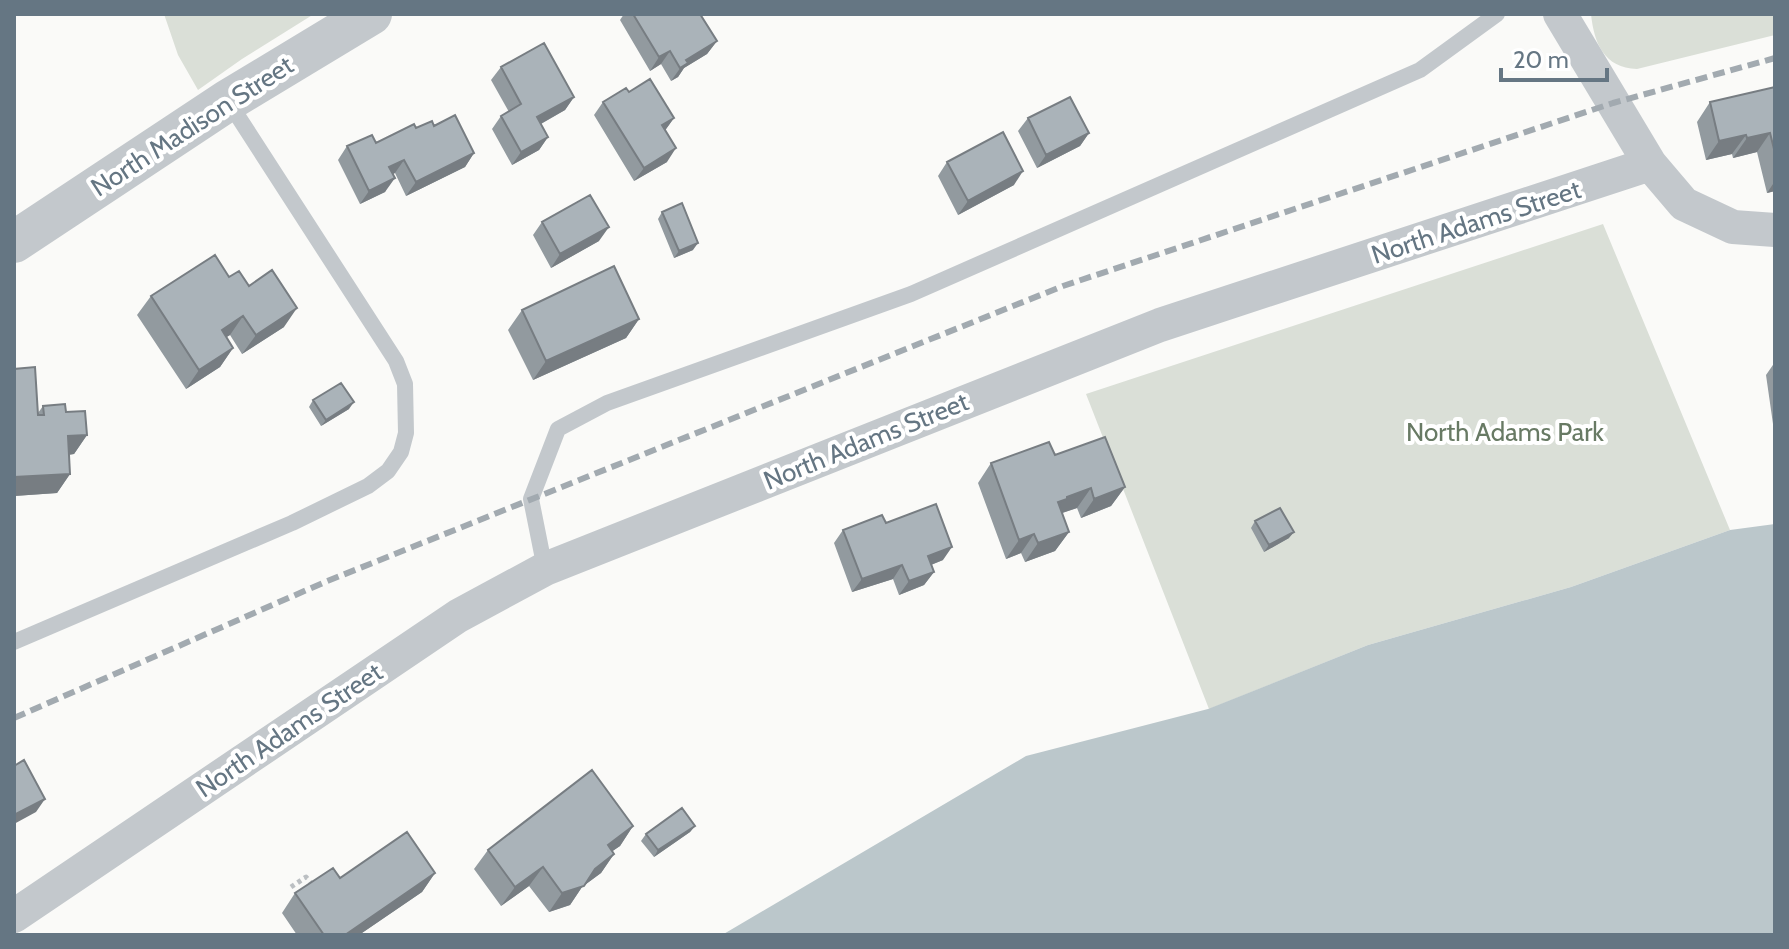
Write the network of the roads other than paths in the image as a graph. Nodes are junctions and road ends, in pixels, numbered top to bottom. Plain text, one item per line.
1 (371, 14) edge
2 (1497, 14) edge
3 (1560, 14) edge
4 (227, 101) junction
5 (1650, 164) junction
6 (1775, 230) edge
7 (14, 242) edge
8 (545, 569) junction
9 (14, 642) edge
10 (14, 916) edge

1 - 4 street, North Madison Street
2 - 8 lane
3 - 5 street
4 - 7 street, North Madison Street
4 - 9 lane
5 - 6 street
5 - 8 street, North Adams Street
8 - 10 street, North Adams Street

